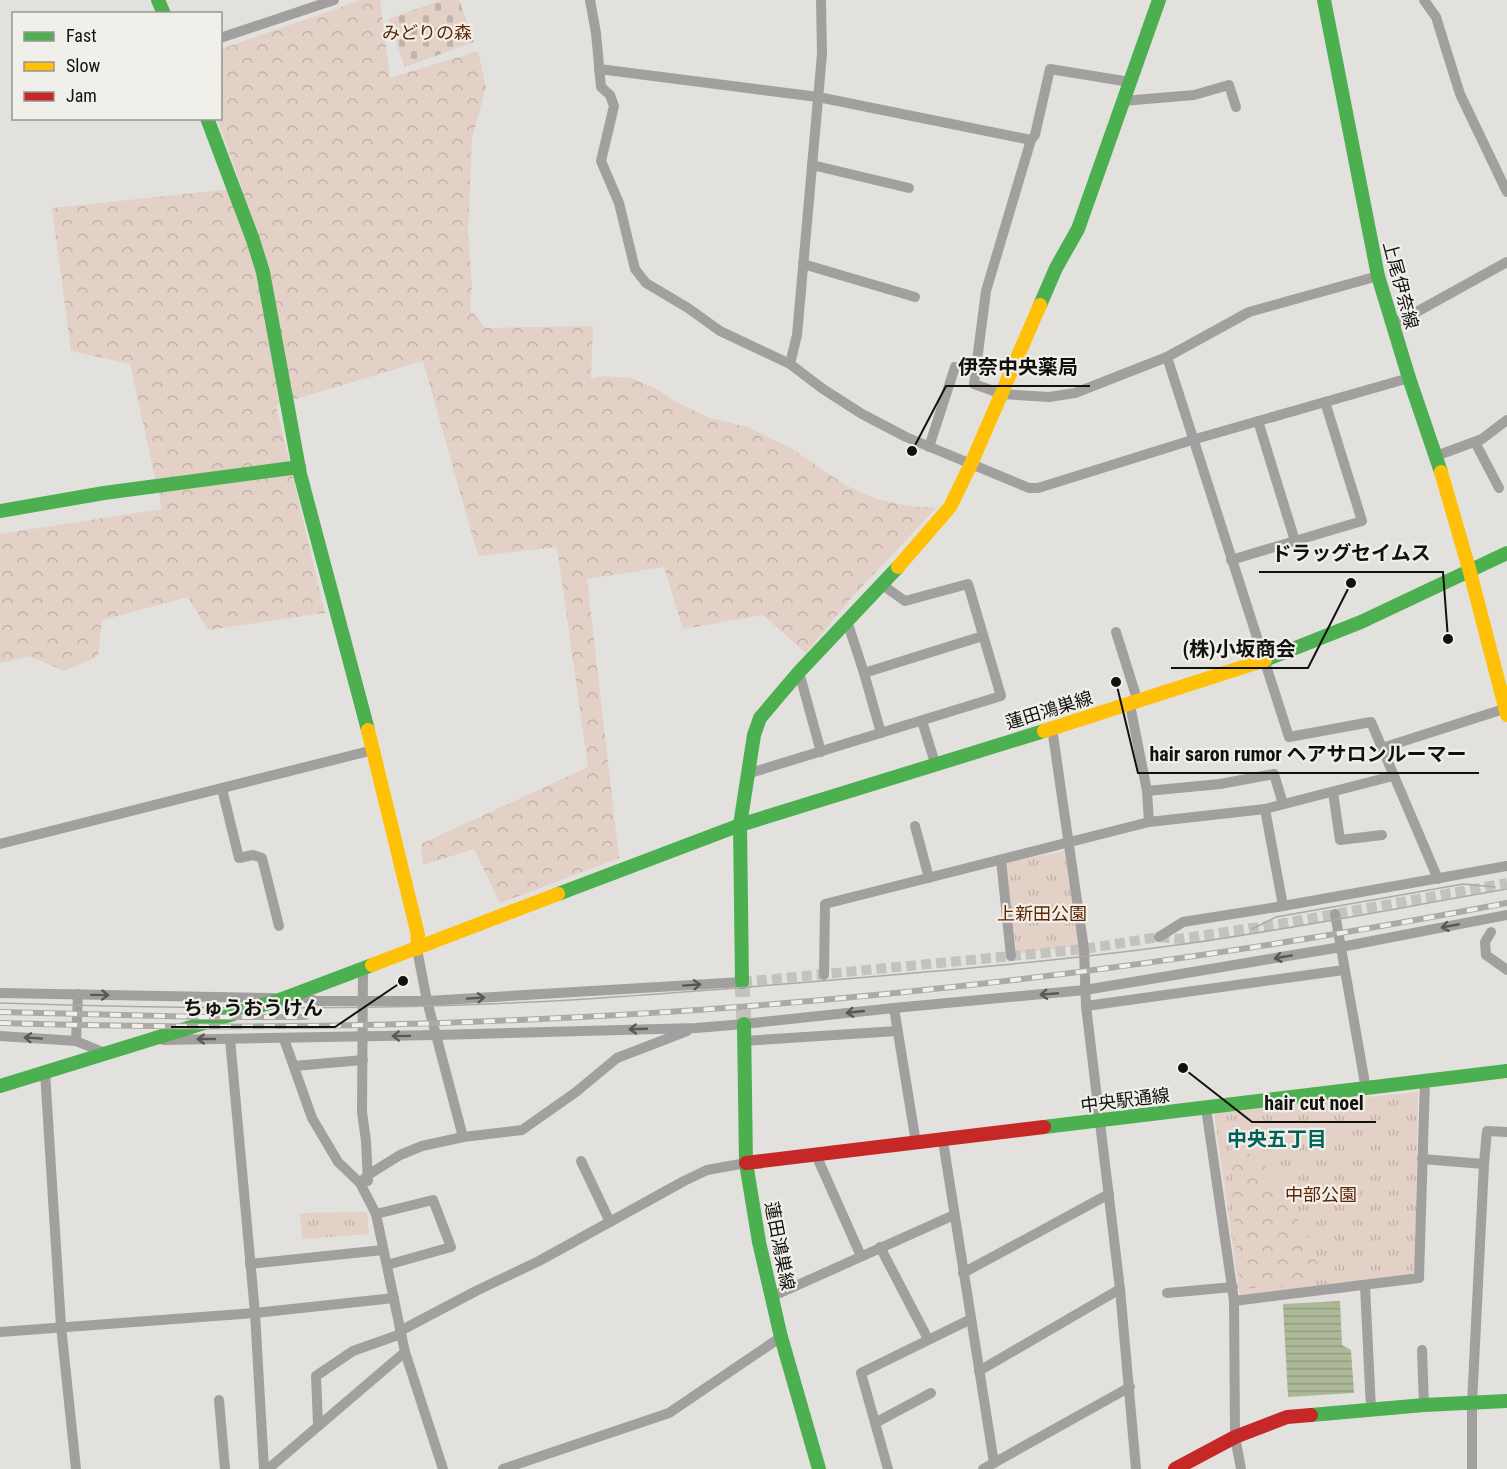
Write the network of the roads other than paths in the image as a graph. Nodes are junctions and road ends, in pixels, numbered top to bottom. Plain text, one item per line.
1 (334, 0) edge
2 (590, 0) edge
3 (821, 0) edge
4 (1159, 0) edge
5 (1324, 0) edge
6 (1424, 0) edge
7 (222, 37) edge
8 (599, 69) junction
9 (1130, 82) junction
10 (818, 97) junction
11 (1124, 101) junction
12 (1236, 107) dead end
13 (208, 120) edge
14 (1031, 140) junction
15 (812, 165) junction
16 (909, 188) dead end
17 (1507, 192) edge
18 (1507, 262) edge
19 (804, 264) junction
20 (1378, 276) junction
21 (915, 297) dead end
22 (1393, 325) junction
23 (1167, 357) junction
24 (790, 364) junction
25 (976, 369) junction
26 (1409, 378) junction
27 (1002, 394) junction
28 (1325, 402) junction
29 (1507, 420) edge
30 (1258, 421) junction
31 (1192, 440) junction
32 (1475, 441) junction
33 (929, 447) junction
34 (1436, 456) junction
35 (971, 464) junction
36 (298, 467) junction
37 (1499, 488) dead end
38 (0, 511) edge
39 (1295, 541) junction
40 (1507, 552) edge
41 (1231, 560) junction
42 (1470, 572) junction
43 (881, 584) junction
44 (847, 621) junction
45 (1116, 632) dead end
46 (983, 636) junction
47 (1263, 661) junction
48 (799, 672) junction
49 (864, 673) junction
50 (1134, 703) junction
51 (1506, 710) edge
52 (922, 721) junction
53 (1052, 728) junction
54 (880, 733) junction
55 (1382, 748) junction
56 (373, 750) junction
57 (821, 752) junction
58 (935, 764) junction
59 (747, 774) junction
60 (1393, 776) junction
61 (222, 789) junction
62 (1147, 791) junction
63 (1333, 792) junction
64 (1283, 804) junction
65 (1265, 809) junction
66 (1149, 822) junction
67 (740, 825) junction
68 (915, 826) dead end
69 (1382, 835) dead end
70 (1067, 842) junction
71 (0, 844) edge
72 (1001, 860) junction
73 (1507, 866) edge
74 (928, 878) junction
75 (1438, 879) junction
76 (1283, 906) junction
77 (1335, 914) dead end
78 (1507, 915) edge
79 (279, 926) dead end
80 (1491, 932) dead end
81 (1159, 937) dead end
82 (1341, 947) junction
83 (417, 949) junction
84 (1011, 956) dead end
85 (363, 968) junction
86 (1344, 970) junction
87 (1507, 970) edge
88 (824, 975) dead end
89 (742, 982) joint
90 (1085, 990) junction
91 (0, 993) edge
92 (78, 994) junction
93 (287, 997) junction
94 (363, 1001) junction
95 (427, 1001) junction
96 (1086, 1006) junction
97 (894, 1008) junction
98 (744, 1024) junction
99 (696, 1028) junction
100 (897, 1031) junction
101 (436, 1035) junction
102 (0, 1036) edge
103 (363, 1037) junction
104 (284, 1039) junction
105 (146, 1040) junction
106 (230, 1040) junction
107 (76, 1041) junction
108 (744, 1041) junction
109 (105, 1053) junction
110 (363, 1060) junction
111 (294, 1066) junction
112 (1507, 1071) edge
113 (45, 1072) junction
114 (1425, 1080) junction
115 (0, 1086) edge
116 (1366, 1089) junction
117 (1206, 1108) junction
118 (1099, 1121) junction
119 (1507, 1132) edge
120 (463, 1137) junction
121 (942, 1141) junction
122 (916, 1143) junction
123 (816, 1155) junction
124 (1422, 1159) junction
125 (581, 1161) dead end
126 (746, 1163) junction
127 (1484, 1164) junction
128 (364, 1179) junction
129 (1109, 1194) junction
130 (375, 1214) junction
131 (954, 1215) junction
132 (610, 1222) junction
133 (880, 1247) junction
134 (383, 1250) junction
135 (861, 1256) junction
136 (250, 1264) junction
137 (387, 1265) junction
138 (963, 1273) junction
139 (1365, 1286) junction
140 (1233, 1287) junction
141 (1120, 1289) junction
142 (1167, 1293) dead end
143 (771, 1297) junction
144 (394, 1298) junction
145 (1234, 1301) junction
146 (255, 1313) junction
147 (970, 1319) junction
148 (61, 1326) junction
149 (0, 1332) edge
150 (401, 1333) junction
151 (781, 1337) junction
152 (928, 1340) junction
153 (1422, 1350) dead end
154 (405, 1352) junction
155 (979, 1371) junction
156 (1130, 1387) junction
157 (931, 1393) dead end
158 (219, 1400) dead end
159 (1507, 1401) edge
160 (1472, 1404) junction
161 (1424, 1405) junction
162 (1371, 1409) junction
163 (875, 1423) junction
164 (318, 1424) junction
165 (1235, 1437) junction
166 (993, 1463) junction
167 (76, 1469) edge
168 (225, 1469) edge
169 (266, 1469) edge
170 (443, 1469) edge
171 (503, 1469) edge
172 (819, 1469) edge
173 (888, 1469) edge
174 (983, 1469) edge
175 (1136, 1469) edge
176 (1174, 1469) edge
177 (1241, 1469) edge
178 (1472, 1469) edge

1 - 7 street
2 - 8 street
3 - 10 street
4 - 9 street
5 - 20 street, 上尾伊奈線
6 - 17 street
8 - 10 street
8 - 24 street
9 - 11 street
9 - 14 street
10 - 14 street
10 - 15 street
11 - 12 street
11 - 27 street
13 - 36 street
14 - 25 street
15 - 16 street
15 - 19 street
18 - 22 street
19 - 21 street
19 - 24 street
20 - 22 street, 上尾伊奈線
20 - 23 street
22 - 26 street, 上尾伊奈線
23 - 27 street
23 - 31 street
24 - 33 street
25 - 27 street
25 - 33 street
26 - 28 street
26 - 34 street, 上尾伊奈線
27 - 35 street
28 - 30 street
28 - 39 street
29 - 32 street
30 - 31 street
30 - 39 street
31 - 35 street
31 - 41 street
32 - 34 street
32 - 37 street
33 - 35 street
34 - 42 street, 上尾伊奈線
35 - 43 street
36 - 38 street
36 - 56 street
39 - 41 street
40 - 42 street, 蓮田鴻巣線
41 - 47 street
42 - 47 street, 蓮田鴻巣線
42 - 51 street, 上尾伊奈線
43 - 44 street
43 - 46 street
44 - 48 street
44 - 49 street
45 - 50 street
46 - 49 street
46 - 52 street
47 - 50 street, 蓮田鴻巣線
47 - 55 street
48 - 57 street
48 - 59 street
49 - 54 street
50 - 53 street, 蓮田鴻巣線
50 - 62 street
51 - 55 street
52 - 54 street
52 - 58 street
53 - 58 street, 蓮田鴻巣線
53 - 70 street
54 - 57 street
55 - 60 street
56 - 61 street
56 - 83 street
57 - 59 street
58 - 67 street, 蓮田鴻巣線
59 - 67 street
60 - 63 street
60 - 75 street
61 - 71 street
61 - 79 street
62 - 64 street
62 - 66 street
63 - 64 street
63 - 69 street
64 - 65 street
65 - 66 street
65 - 76 street
66 - 70 street
67 - 83 street, 蓮田鴻巣線
67 - 89 street
68 - 74 street
70 - 72 street
70 - 90 street
72 - 74 street
72 - 84 street
73 - 75 street
74 - 88 street
75 - 76 street
76 - 81 street
77 - 82 street
78 -> 82 street
80 - 87 street
82 - 86 street
82 -> 90 street
83 - 85 street, 蓮田鴻巣線
83 - 95 street
85 - 93 street, 蓮田鴻巣線
85 - 94 street
86 - 96 street
86 - 116 street
95 -> 89 street
90 - 96 street
90 -> 97 street
91 - 92 street
92 -> 93 street
92 - 107 street
93 - 94 street
93 - 105 street, 蓮田鴻巣線
94 - 95 street
94 - 103 street
95 - 101 street
96 - 118 street
97 -> 98 street
97 - 100 street
98 - 99 street
98 - 108 street, 蓮田鴻巣線
99 -> 101 street
99 - 120 street
100 - 108 street
100 - 122 street
101 -> 103 street
101 - 120 street
107 -> 102 street
103 - 104 street
103 - 110 street
104 - 106 street
104 - 111 street
106 -> 105 street
105 - 109 street, 蓮田鴻巣線
106 - 136 street
107 - 109 street
108 - 126 street, 蓮田鴻巣線
109 - 113 street, 蓮田鴻巣線
110 - 111 street
110 - 128 street
111 - 128 street
112 - 114 street, 中央駅通線
113 - 115 street, 蓮田鴻巣線
113 - 148 street
114 - 116 street, 中央駅通線
114 - 124 street
116 - 117 street, 中央駅通線
117 - 118 street, 中央駅通線
117 - 140 street
118 - 121 street, 中央駅通線
118 - 129 street
119 - 127 street
120 - 128 street
121 - 122 street, 中央駅通線
121 - 131 street
122 - 123 street, 中央駅通線
123 - 126 street, 中央駅通線
123 - 135 street
124 - 127 street
124 - 139 street
125 - 132 street
126 - 132 street
126 - 143 street, 蓮田鴻巣線
127 - 160 street
128 - 130 street
129 - 138 street
129 - 141 street
130 - 134 street
130 - 137 street
131 - 133 street
131 - 138 street
132 - 150 street
133 - 135 street
133 - 152 street
134 - 136 street
134 - 137 street
135 - 143 street
136 - 146 street
137 - 144 street
138 - 147 street
139 - 145 street
139 - 162 street
140 - 142 street
140 - 145 street
141 - 155 street
141 - 156 street
143 - 151 street, 蓮田鴻巣線
144 - 146 street
144 - 150 street
145 - 165 street
146 - 148 street
146 - 169 street
147 - 152 street
147 - 155 street
148 - 149 street
148 - 167 street
150 - 154 street
150 - 164 street
151 - 171 street
151 - 172 street, 蓮田鴻巣線
152 - 163 street
153 - 161 street
154 - 164 street
154 - 170 street
155 - 166 street
156 - 166 street
156 - 175 street
157 - 163 street
158 - 168 street
159 - 160 street
160 - 161 street
160 - 178 street
161 - 162 street
162 - 165 street
163 - 173 street
164 - 169 street
165 - 176 street
165 - 177 street
166 - 174 street

